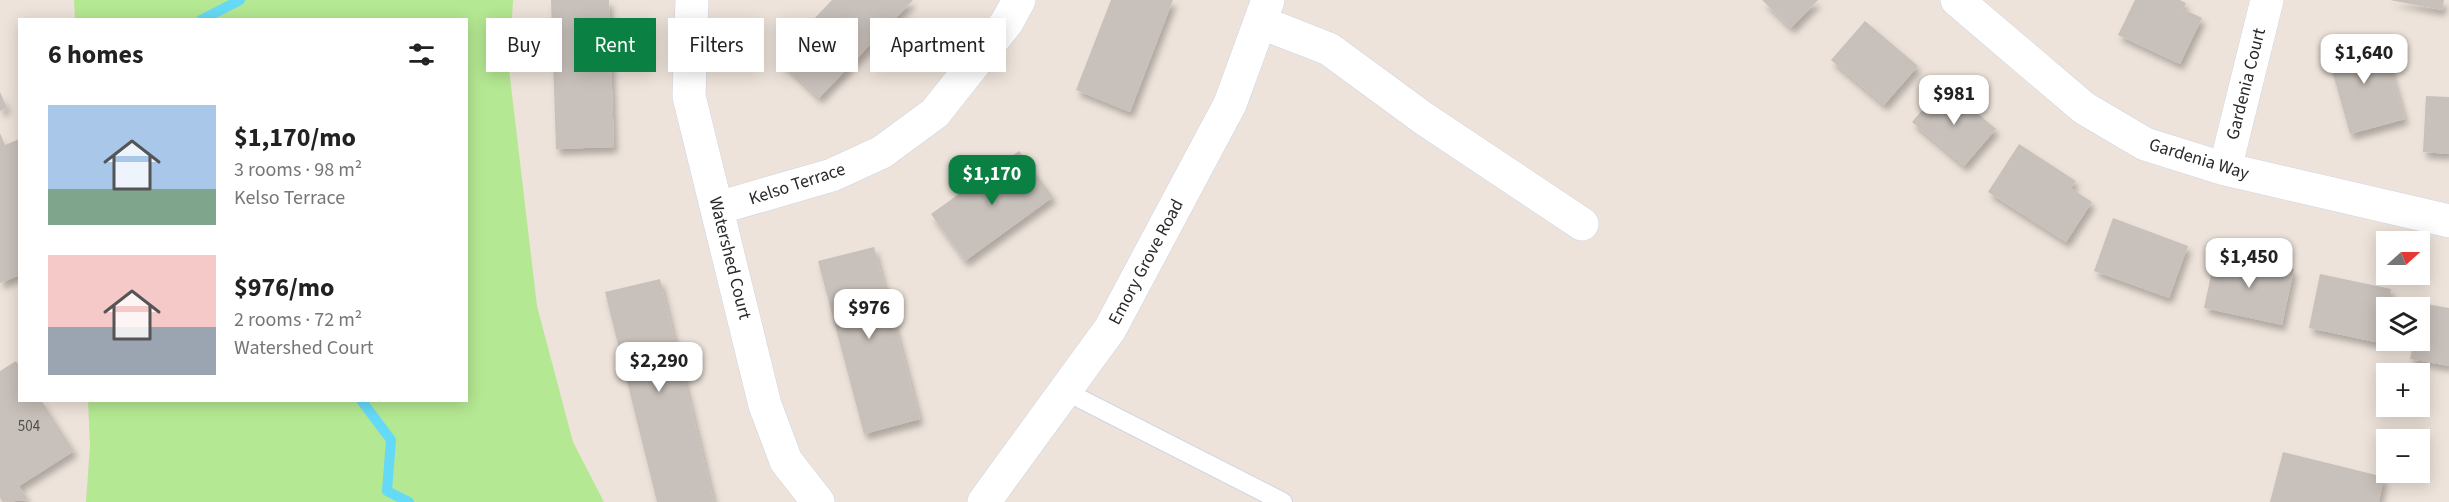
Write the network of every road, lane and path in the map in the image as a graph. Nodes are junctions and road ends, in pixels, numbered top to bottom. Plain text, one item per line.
1 (692, 0) edge
2 (1019, 0) edge
3 (1957, 0) edge
4 (2267, 0) edge
5 (1264, 11) edge
6 (2225, 169) junction
7 (718, 208) junction
8 (2449, 221) edge
9 (1582, 224) dead end
10 (1065, 392) junction
11 (818, 502) edge
12 (984, 502) edge
13 (1283, 502) edge

1 - 7 street, Watershed Court
2 - 7 street, Kelso Terrace
3 - 6 street, Gardenia Way
4 - 6 street, Gardenia Court
5 - 9 street
5 - 10 street, Emory Grove Road
6 - 8 street, Gardenia Way
7 - 11 street, Watershed Court
10 - 12 street, Emory Grove Road
10 - 13 lane

